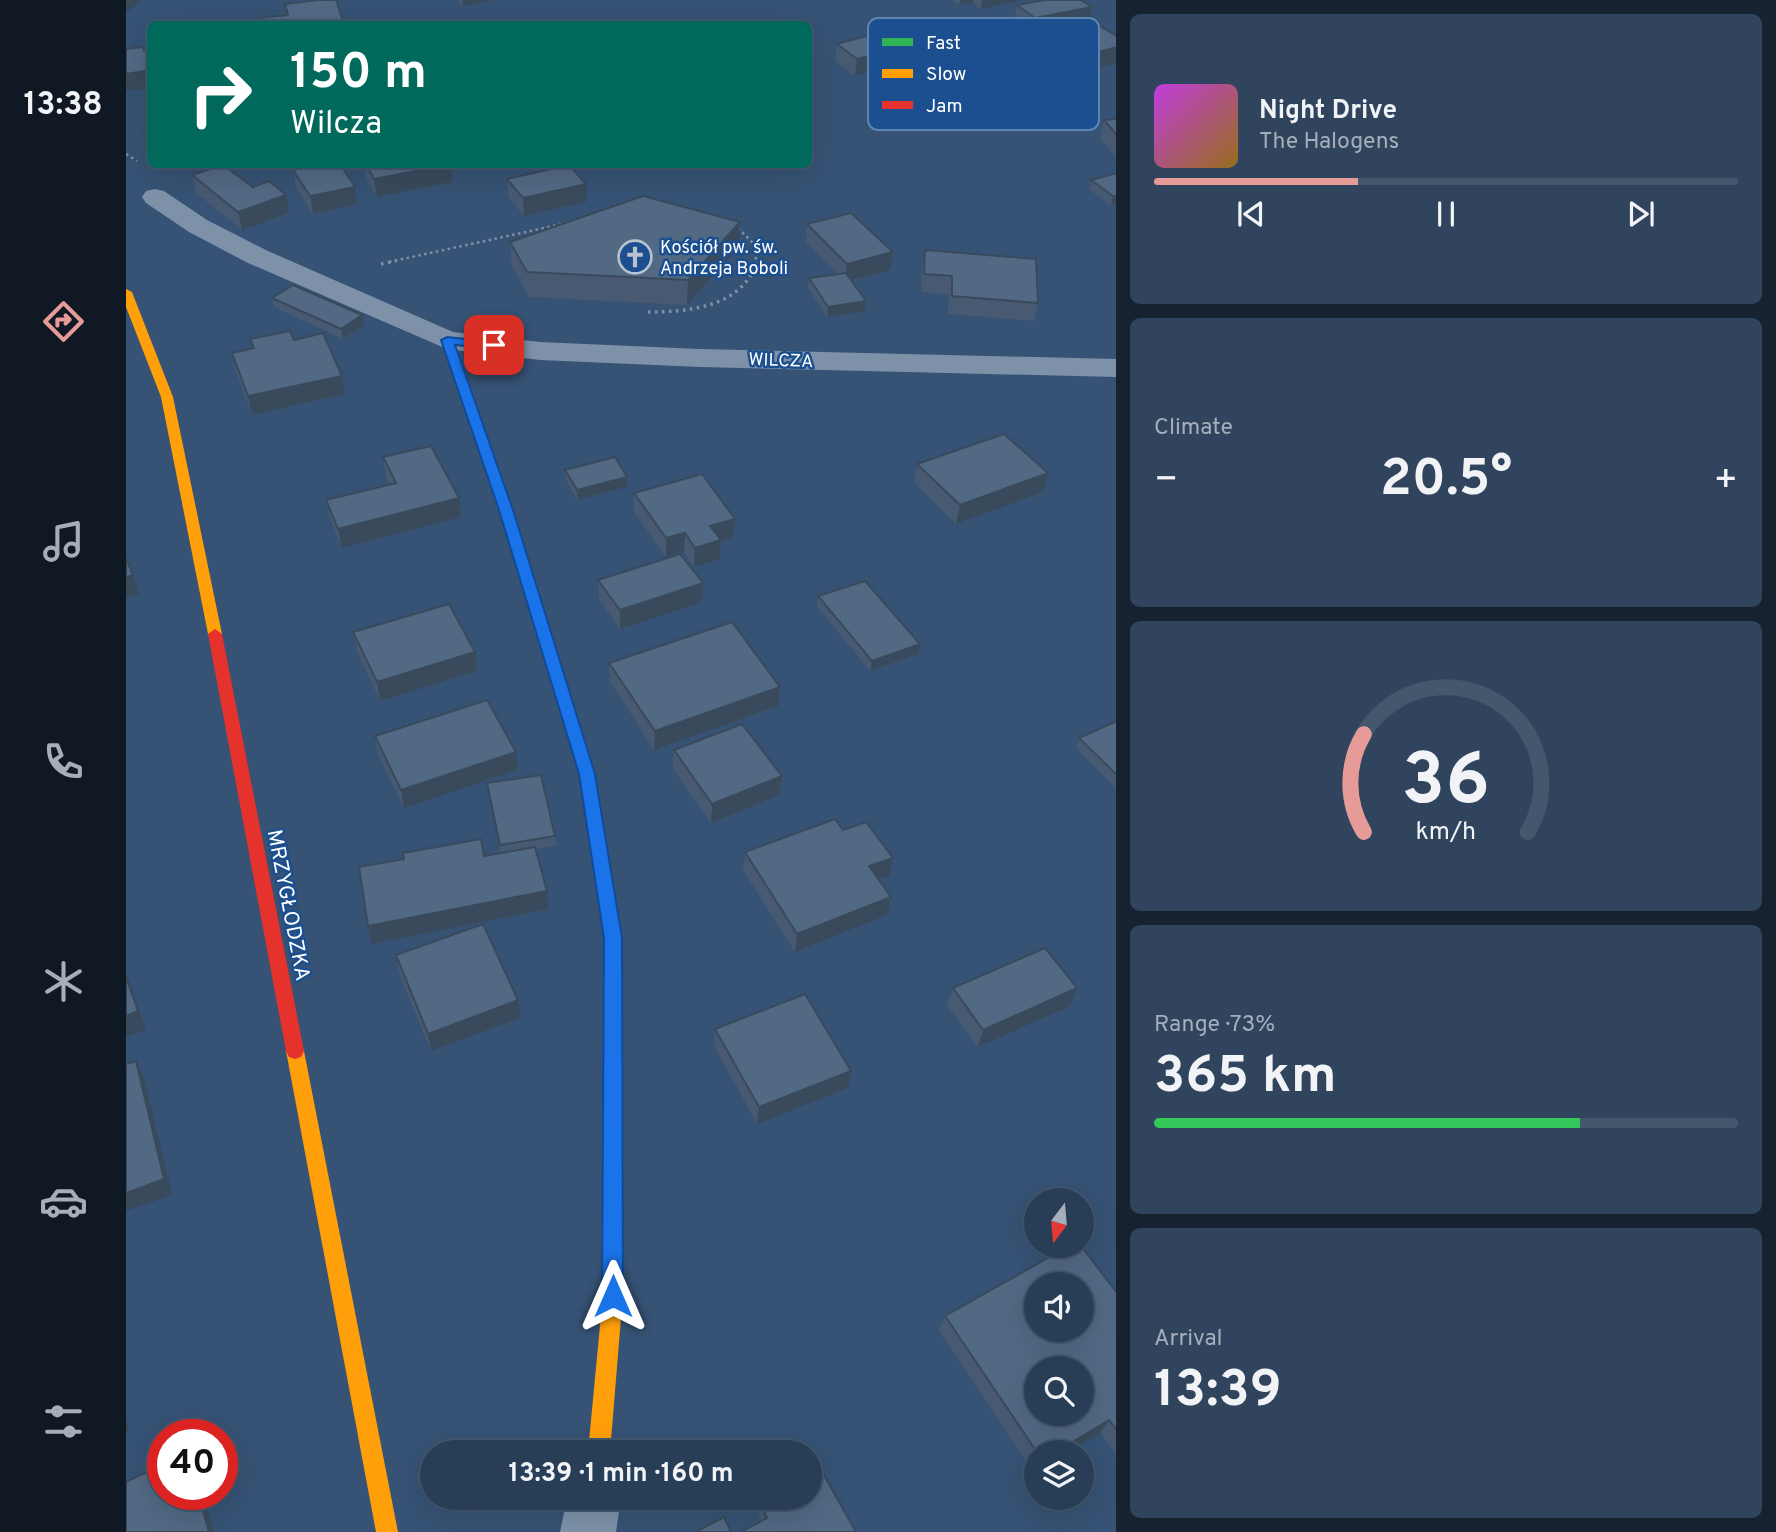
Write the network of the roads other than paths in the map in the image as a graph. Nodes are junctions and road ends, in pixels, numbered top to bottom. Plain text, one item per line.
1 (155, 197) dead end
2 (126, 292) edge
3 (447, 340) junction
4 (1116, 368) edge
5 (600, 1440) edge
6 (592, 1510) edge
7 (387, 1532) edge
8 (588, 1532) edge

1 - 3 street, WILCZA
2 - 7 street, MRZYGŁODZKA
3 - 4 street, WILCZA
3 - 5 street
6 - 8 street

